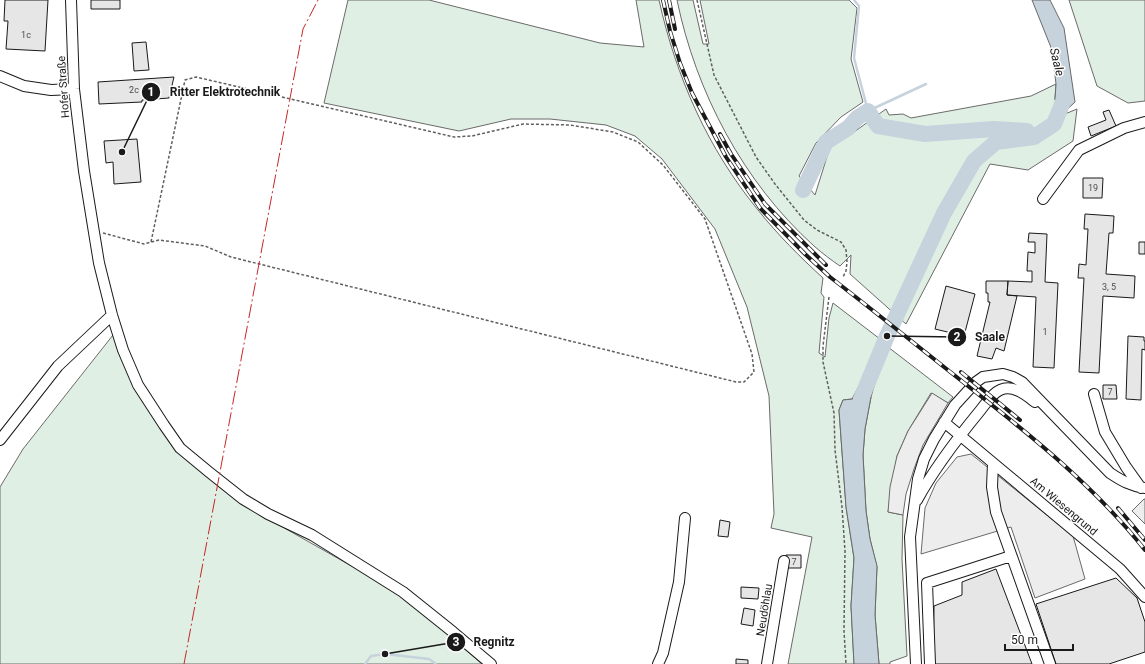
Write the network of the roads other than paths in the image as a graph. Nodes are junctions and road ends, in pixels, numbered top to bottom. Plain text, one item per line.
1 (71, 0) edge
2 (0, 76) edge
3 (74, 89) junction
4 (1145, 122) edge
5 (1043, 199) dead end
6 (112, 316) junction
7 (1094, 394) dead end
8 (1055, 417) junction
9 (944, 422) junction
10 (960, 436) junction
11 (0, 440) edge
12 (993, 462) junction
13 (1143, 488) edge
14 (915, 503) junction
15 (685, 518) dead end
16 (1009, 551) junction
17 (784, 561) dead end
18 (1145, 597) edge
19 (491, 664) edge
20 (658, 664) edge
21 (767, 664) edge
22 (916, 664) edge
23 (930, 664) edge
24 (1050, 664) edge

1 - 3 street, Hofer Straße
2 - 3 street
3 - 6 street, Hofer Straße
4 - 5 street
6 - 11 street
6 - 19 street, Hofer Straße
7 - 13 street
8 - 9 street
8 - 10 street
8 - 13 street
9 - 10 street, Am Wiesengrund
9 - 14 street
10 - 12 street, Am Wiesengrund
10 - 14 street
12 - 16 street
12 - 18 street, Am Wiesengrund
14 - 22 street
15 - 20 street
16 - 23 street
16 - 24 street
17 - 21 street, Neudöhlau

